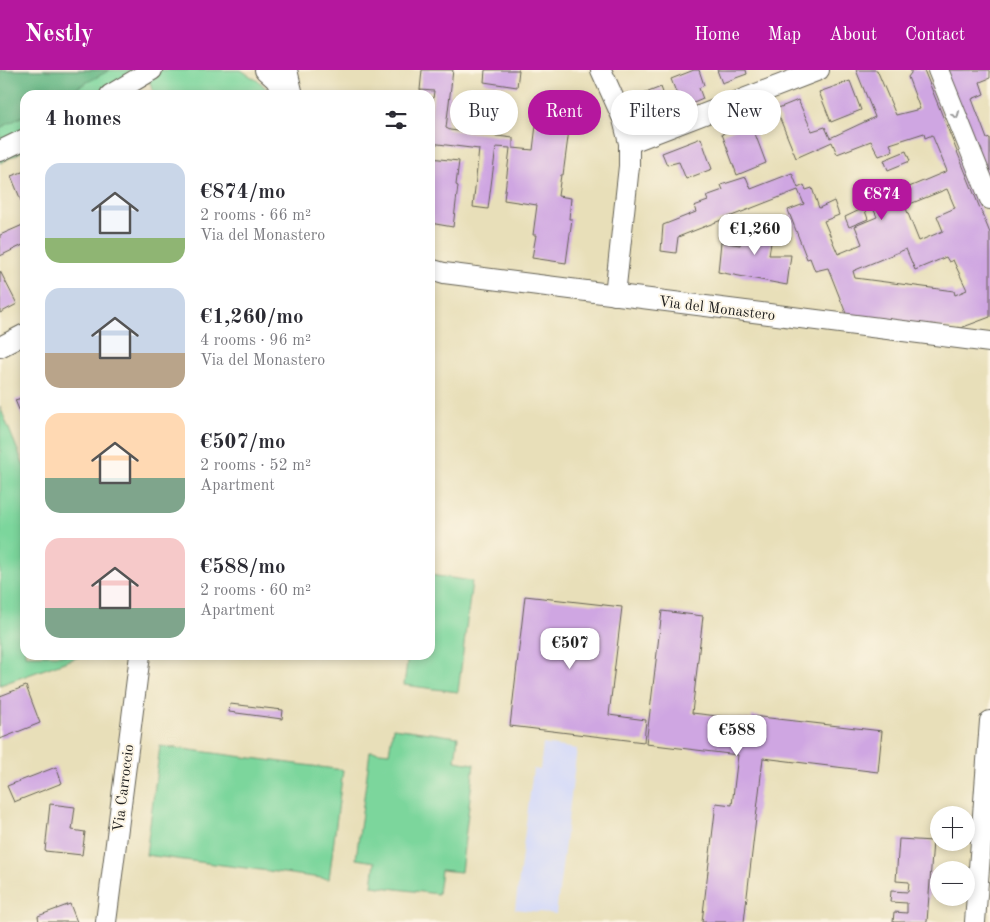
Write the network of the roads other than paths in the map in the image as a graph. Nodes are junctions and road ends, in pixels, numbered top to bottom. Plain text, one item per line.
1 (152, 70) edge
2 (265, 70) edge
3 (287, 70) edge
4 (601, 70) edge
5 (818, 70) edge
6 (938, 70) edge
7 (118, 90) edge
8 (283, 90) edge
9 (292, 90) edge
10 (20, 141) edge
11 (629, 143) junction
12 (0, 151) edge
13 (990, 199) edge
14 (437, 271) edge
15 (615, 295) junction
16 (20, 337) edge
17 (990, 342) edge
18 (0, 347) edge
19 (139, 660) edge
20 (990, 721) edge
21 (988, 768) edge
22 (106, 922) edge
23 (975, 922) edge

1 - 7 street
2 - 8 street
3 - 9 street
4 - 11 street
5 - 11 street
6 -> 13 street
10 - 12 street
11 - 15 street
14 - 15 street, Via del Monastero
15 - 17 street, Via del Monastero
16 - 18 street
19 - 22 street, Via Carroccio
20 - 21 street
21 - 23 street

